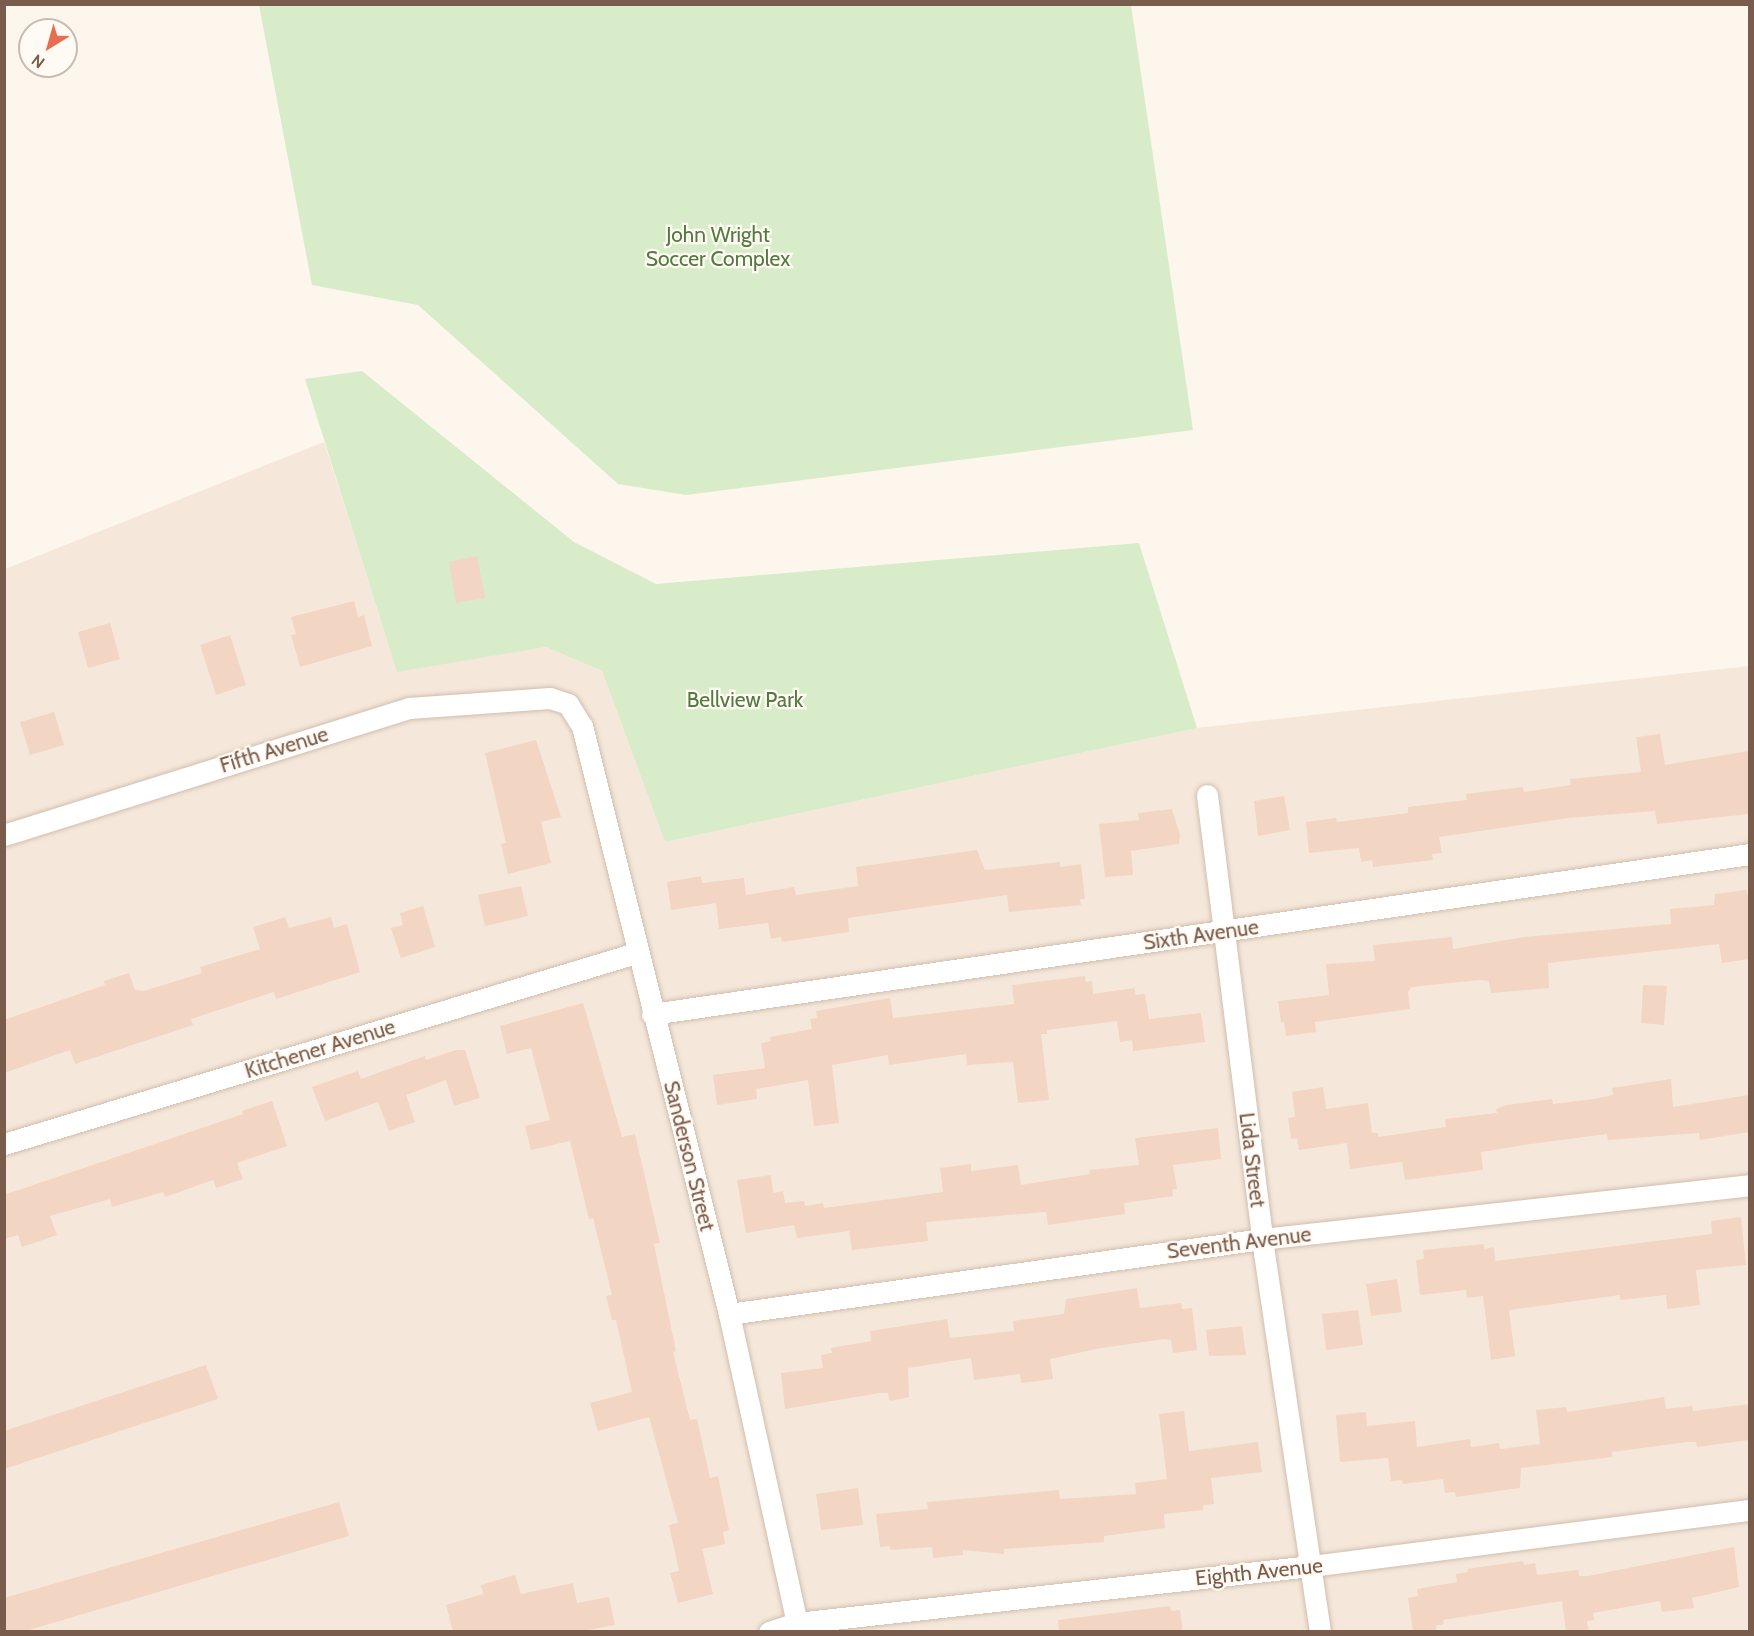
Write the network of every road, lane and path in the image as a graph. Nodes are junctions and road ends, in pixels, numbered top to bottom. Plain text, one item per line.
1 (550, 698) joint
2 (1207, 795) dead end
3 (4, 835) edge
4 (1749, 854) edge
5 (1222, 932) junction
6 (636, 953) junction
7 (652, 1014) junction
8 (4, 1144) edge
9 (1749, 1185) edge
10 (1262, 1239) junction
11 (729, 1314) junction
12 (1749, 1510) edge
13 (1311, 1566) junction
14 (798, 1627) edge
15 (769, 1632) edge
16 (1320, 1632) edge

1 - 3 street, Fifth Avenue
1 - 6 street, Sanderson Street
2 - 5 street, Lida Street
4 - 5 street, Sixth Avenue
5 - 7 street, Sixth Avenue
5 - 10 street, Lida Street
6 - 7 street, Sanderson Street
6 - 8 street, Kitchener Avenue
7 - 11 street, Sanderson Street
9 - 10 street, Seventh Avenue
10 - 11 street, Seventh Avenue
10 - 13 street, Lida Street
11 - 14 street, Sanderson Street
12 - 13 street, Eighth Avenue
13 - 14 street, Eighth Avenue
13 - 16 street, Lida Street
14 - 15 street, Eighth Avenue

